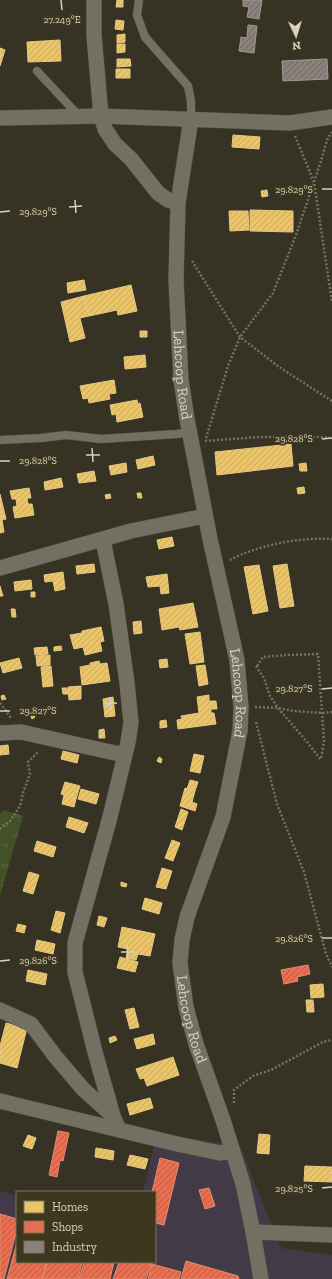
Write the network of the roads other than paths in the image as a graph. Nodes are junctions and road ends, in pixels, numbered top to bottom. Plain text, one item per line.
1 (94, 0) edge
2 (139, 0) edge
3 (37, 71) dead end
4 (101, 116) junction
5 (80, 117) junction
6 (332, 117) edge
7 (0, 118) edge
8 (191, 119) junction
9 (178, 203) junction
10 (196, 439) junction
11 (0, 440) edge
12 (205, 516) junction
13 (103, 540) junction
14 (0, 568) edge
15 (0, 733) edge
16 (124, 755) junction
17 (0, 1010) edge
18 (0, 1101) edge
19 (113, 1116) junction
20 (119, 1130) junction
21 (232, 1151) junction
22 (253, 1232) junction
23 (332, 1235) edge
24 (260, 1279) edge

1 - 4 street
2 - 8 lane
3 - 5 lane
4 - 5 street
4 - 8 street
4 - 9 street
5 - 7 street
6 - 8 street
8 - 9 street, Lehcoop Road
9 - 10 street, Lehcoop Road
10 - 11 lane
10 - 12 street, Lehcoop Road
12 - 13 street
12 - 21 street, Lehcoop Road
13 - 14 street
13 - 16 street
15 - 16 street
16 - 19 street
17 - 19 street
18 - 20 street
19 - 20 street
20 - 21 street
21 - 22 street, Lehcoop Road
22 - 23 street
22 - 24 street, Lehcoop Road

